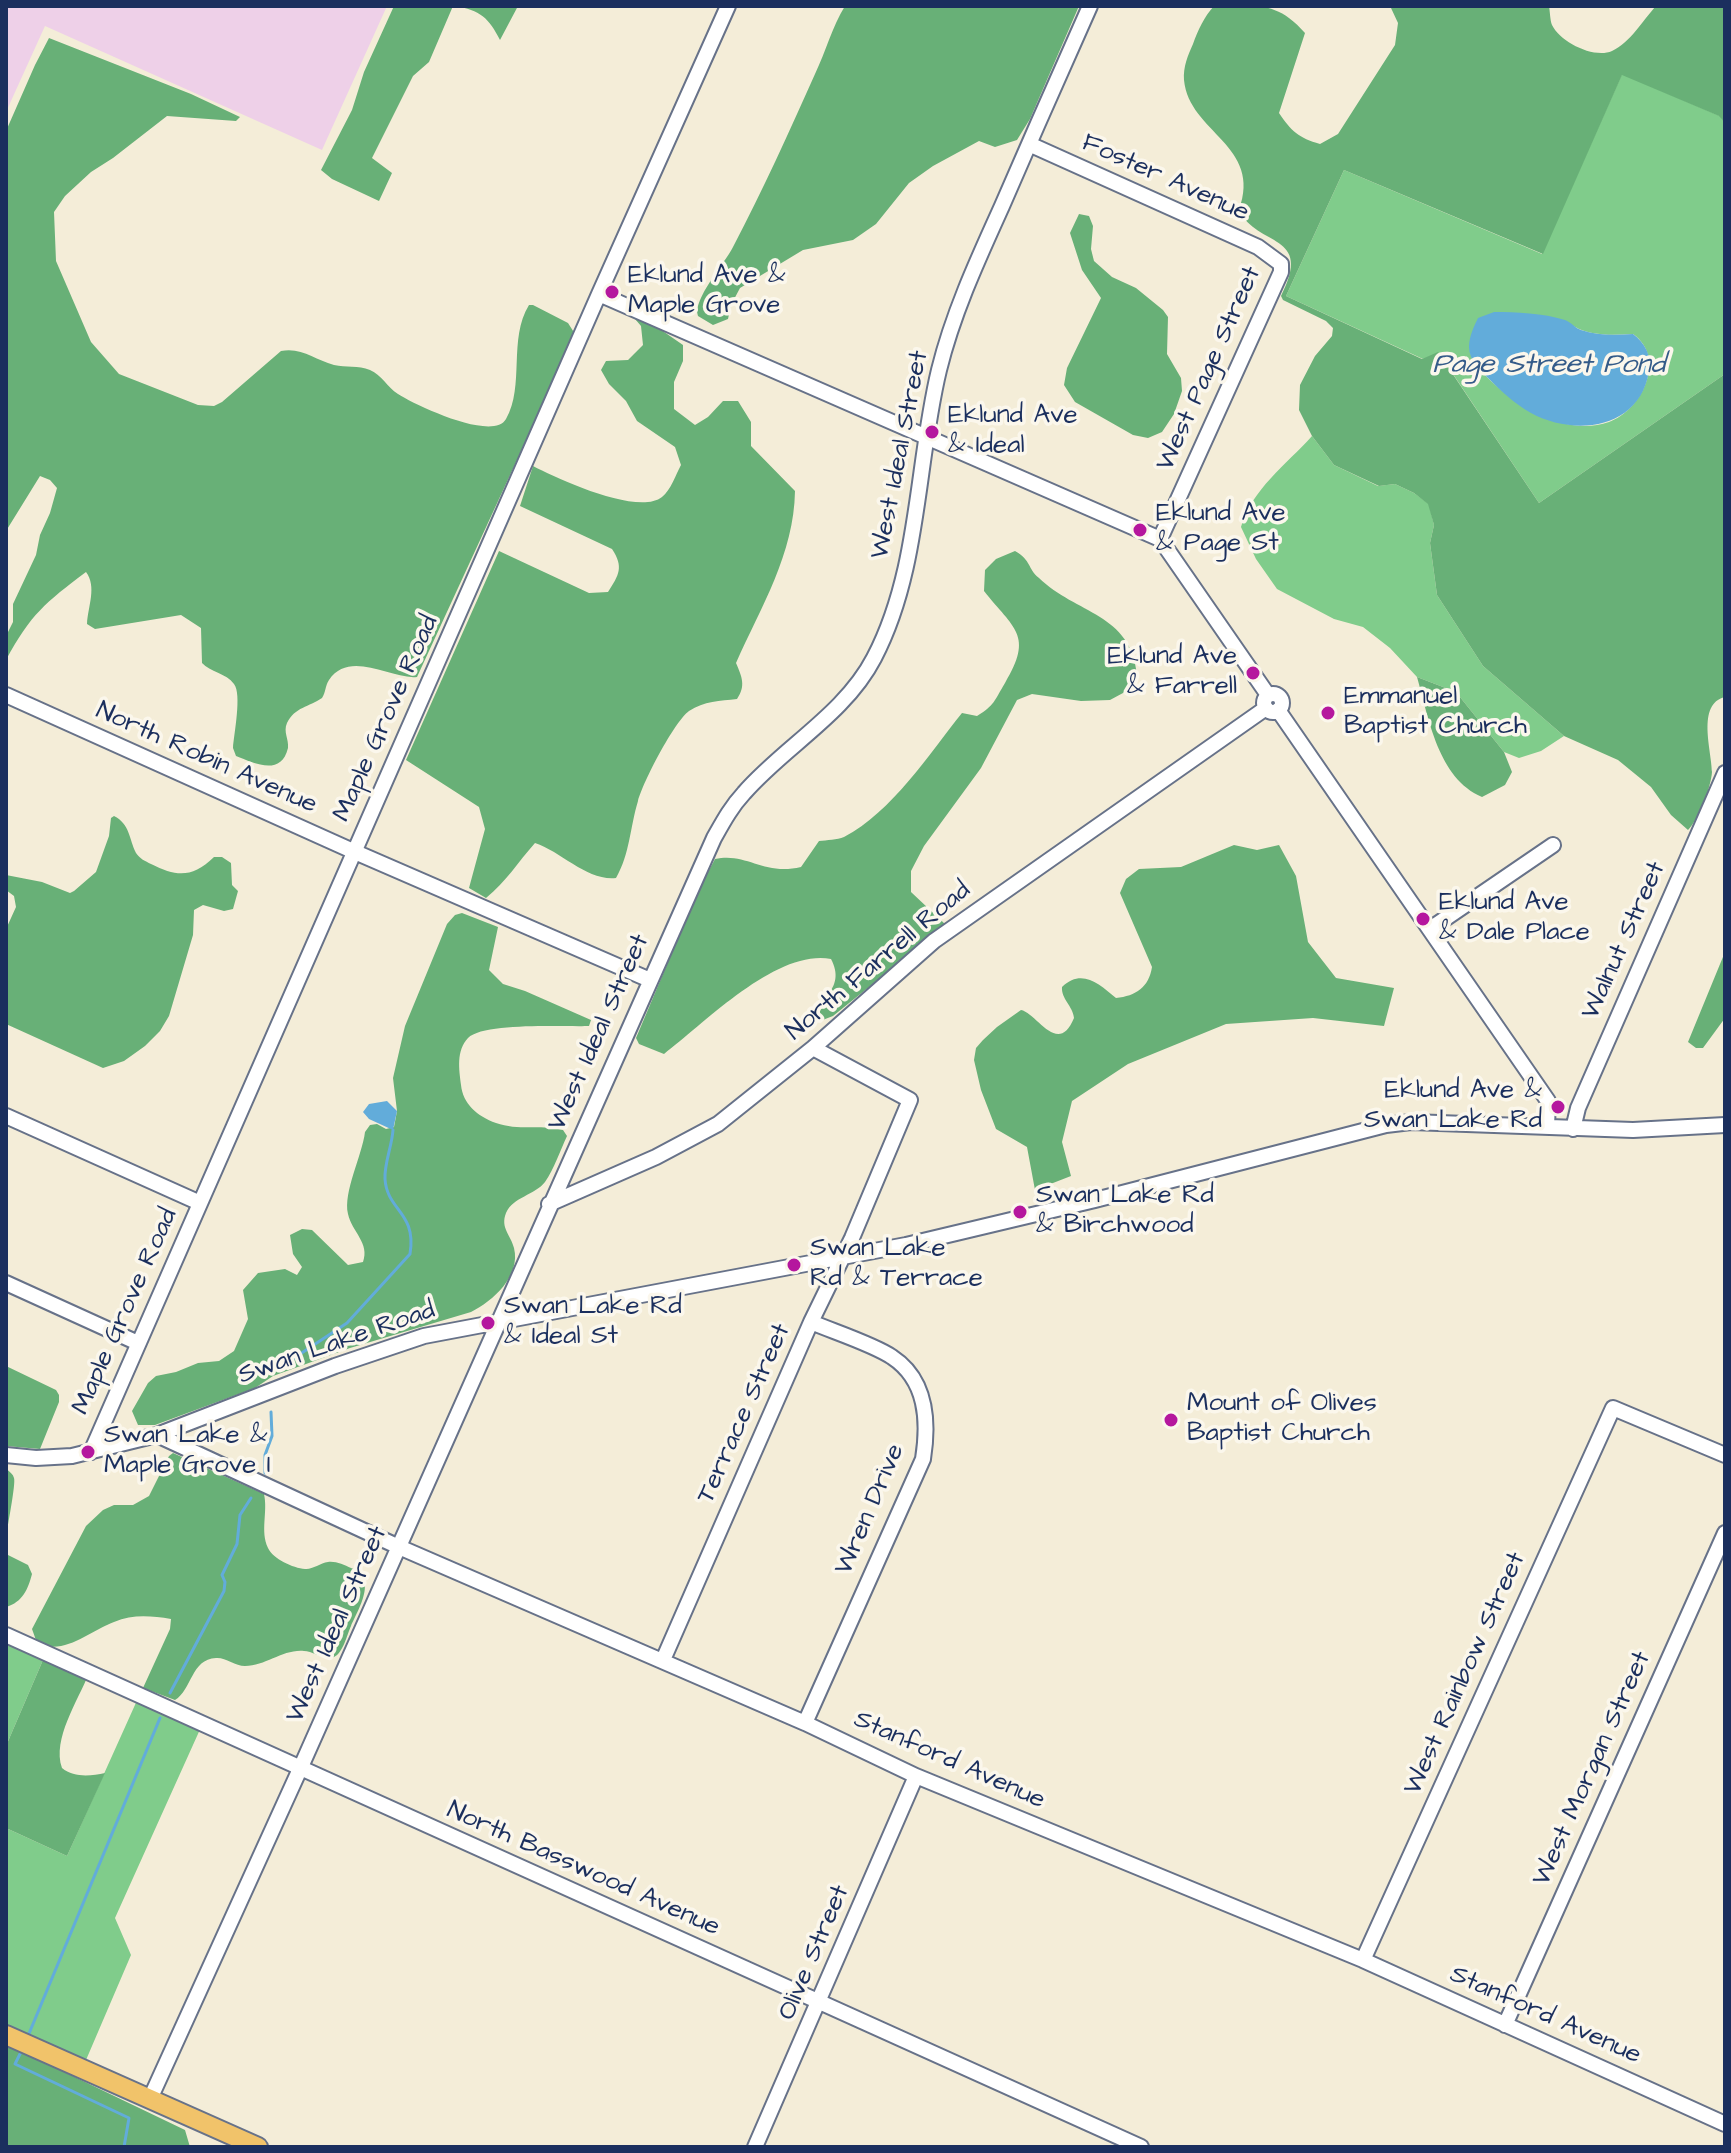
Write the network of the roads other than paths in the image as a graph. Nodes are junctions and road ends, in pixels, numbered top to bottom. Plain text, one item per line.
1 (728, 6) edge
2 (1090, 6) edge
3 (1029, 144) junction
4 (1280, 261) joint
5 (599, 294) junction
6 (927, 436) junction
7 (1160, 539) junction
8 (6, 695) edge
9 (1271, 704) junction
10 (1725, 773) edge
11 (1553, 845) dead end
12 (355, 852) junction
13 (1430, 929) junction
14 (650, 980) junction
15 (813, 1048) junction
16 (6, 1116) edge
17 (1725, 1125) edge
18 (1547, 1127) junction
19 (1573, 1129) junction
20 (200, 1203) junction
21 (549, 1204) junction
22 (843, 1258) junction
23 (6, 1283) edge
24 (500, 1321) junction
25 (811, 1322) junction
26 (138, 1343) junction
27 (157, 1435) junction
28 (91, 1452) junction
29 (6, 1455) edge
30 (1725, 1455) edge
31 (1725, 1533) edge
32 (399, 1547) junction
33 (6, 1635) edge
34 (663, 1660) junction
35 (805, 1723) junction
36 (300, 1769) junction
37 (916, 1776) junction
38 (1363, 1960) junction
39 (820, 2003) junction
40 (1505, 2025) junction
41 (19, 2041) edge
42 (150, 2099) junction
43 (1725, 2124) edge
44 (258, 2147) edge
45 (755, 2147) edge
46 (1141, 2147) edge

1 - 5 street, Maple Grove Road
2 - 3 street, West Ideal Street
3 - 4 street, Foster Avenue
3 - 6 street, West Ideal Street
4 - 7 street, West Page Street
5 - 6 street
5 - 12 street, Maple Grove Road
6 - 7 street
6 - 14 street, West Ideal Street
7 - 9 street
8 - 12 street, North Robin Avenue
9 - 13 street
9 - 15 street, North Farrell Road
10 - 19 street, Walnut Street
11 - 13 street
12 - 14 street, North Robin Avenue
12 - 20 street, Maple Grove Road
13 - 18 street
14 - 21 street, West Ideal Street
15 - 21 street, North Farrell Road
15 - 22 street, Terrace Street
16 - 20 street
17 - 19 street, Swan Lake Road
18 - 19 street, Swan Lake Road
18 - 22 street, Swan Lake Road
20 - 26 street, Maple Grove Road
21 - 24 street, West Ideal Street
22 - 24 street, Swan Lake Road
22 - 25 street, Terrace Street
23 - 26 street
24 - 27 street, Swan Lake Road
24 - 32 street, West Ideal Street
25 - 34 street, Terrace Street
25 - 35 street, Wren Drive
26 - 28 street, Maple Grove Road
27 - 28 street, Swan Lake Road
27 - 32 street, Stanford Avenue
28 - 29 street, Swan Lake Road
30 - 38 street, West Rainbow Street
31 - 40 street, West Morgan Street
32 - 34 street, Stanford Avenue
32 - 36 street, West Ideal Street
33 - 36 street, North Basswood Avenue
34 - 35 street, Stanford Avenue
35 - 37 street, Stanford Avenue
36 - 39 street, North Basswood Avenue
36 - 42 street, West Ideal Street
37 - 38 street, Stanford Avenue
37 - 39 street, Olive Street
38 - 40 street, Stanford Avenue
39 - 45 street, Olive Street
39 - 46 street, North Basswood Avenue
40 - 43 street, Stanford Avenue
41 - 42 main road
42 - 44 main road

